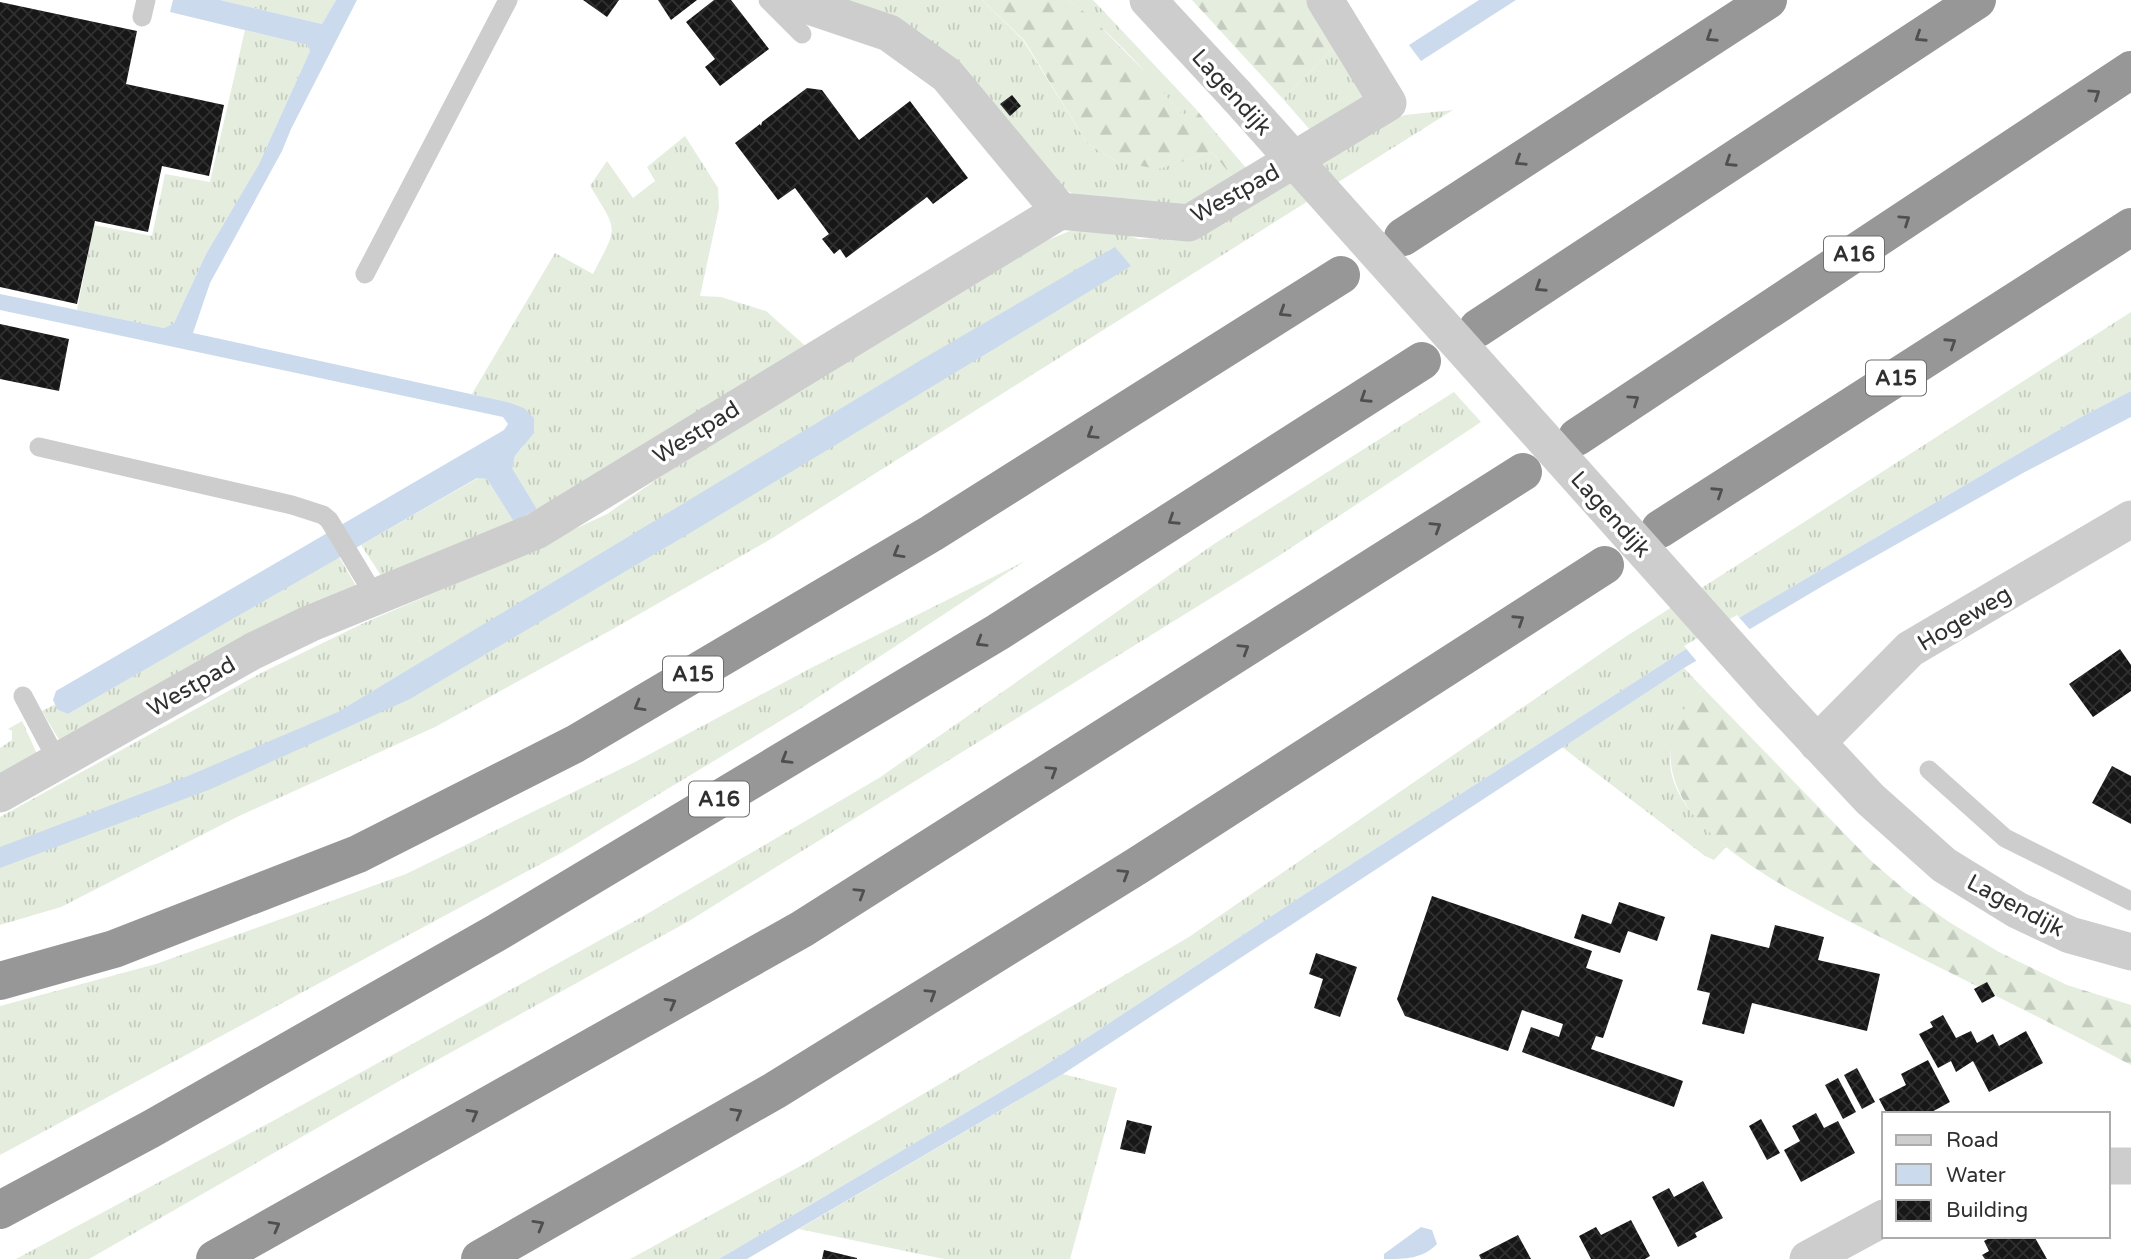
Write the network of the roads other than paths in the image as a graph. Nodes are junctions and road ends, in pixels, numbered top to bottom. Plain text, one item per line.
1 (508, 0) edge
2 (768, 0) edge
3 (791, 0) edge
4 (1148, 0) edge
5 (1325, 0) edge
6 (1768, 0) edge
7 (1978, 0) edge
8 (802, 34) dead end
9 (2131, 70) edge
10 (1060, 211) junction
11 (2131, 227) edge
12 (1403, 237) dead end
13 (365, 274) dead end
14 (1341, 275) dead end
15 (1478, 328) dead end
16 (1422, 361) dead end
17 (1577, 437) dead end
18 (39, 447) dead end
19 (1523, 472) dead end
20 (2131, 519) edge
21 (1660, 529) dead end
22 (1605, 565) dead end
23 (376, 598) junction
24 (23, 696) dead end
25 (1817, 743) junction
26 (58, 761) junction
27 (1928, 770) dead end
28 (0, 794) edge
29 (2131, 901) edge
30 (2131, 952) edge
31 (0, 981) edge
32 (2110, 1166) edge
33 (2131, 1166) edge
34 (0, 1210) edge
35 (1882, 1220) edge
36 (215, 1259) edge
37 (480, 1259) edge
38 (1808, 1259) edge

1 - 13 lane
2 - 8 lane
3 - 10 street
4 - 25 street, Lagendijk, bridge
5 - 10 street, Westpad
6 -> 12 highway
7 -> 15 highway
17 -> 9 highway, A16
10 - 23 street, Westpad
21 -> 11 highway, A15
14 -> 31 highway, A15
16 -> 34 highway, A16
18 - 23 lane
36 -> 19 highway
20 - 25 street, Hogeweg
37 -> 22 highway
23 - 26 street, Westpad
24 - 26 lane
25 - 30 street, Lagendijk
26 - 28 street, Westpad
27 - 29 lane
32 - 33 street
35 - 38 street

